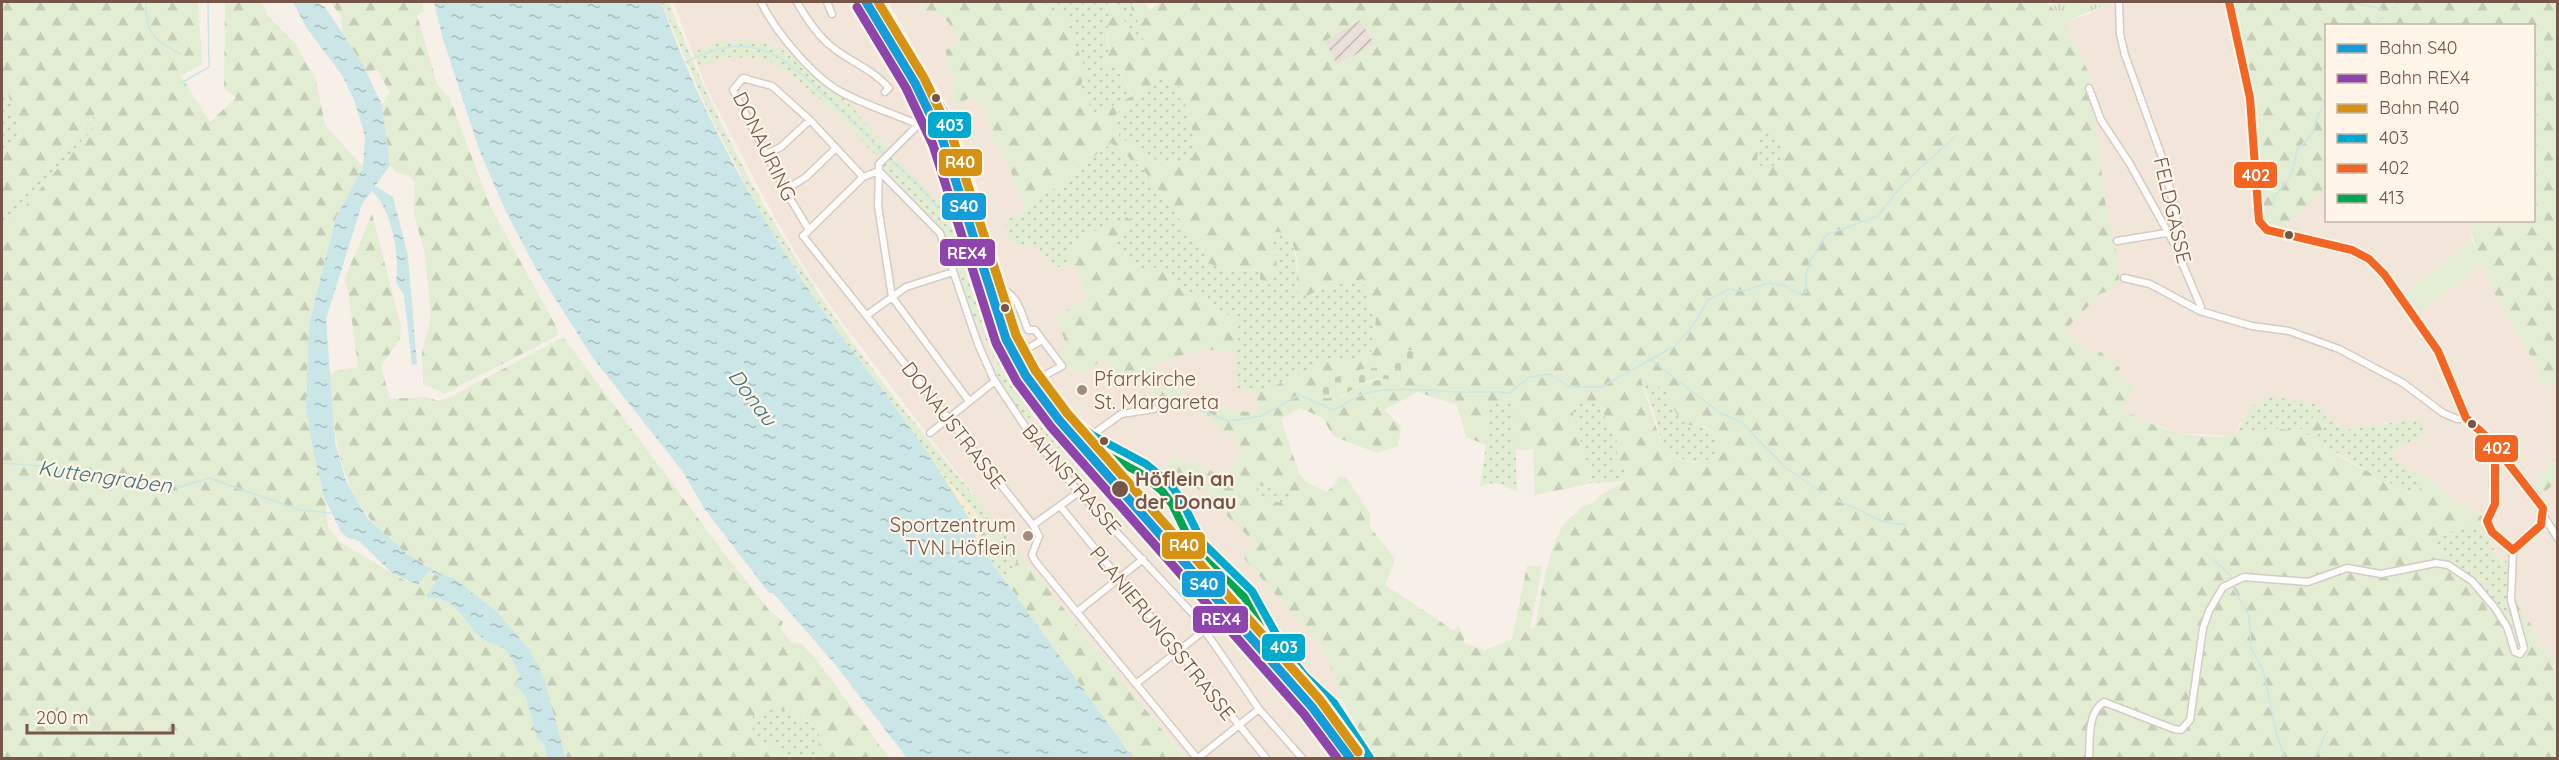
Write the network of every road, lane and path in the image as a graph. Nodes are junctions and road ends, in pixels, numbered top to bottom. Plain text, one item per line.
1 (761, 2) edge
2 (797, 2) edge
3 (827, 2) edge
4 (881, 2) edge
5 (2119, 2) edge
6 (2229, 2) edge
7 (832, 14) dead end
8 (2089, 87) dead end
9 (885, 92) dead end
10 (943, 109) junction
11 (926, 117) junction
12 (810, 120) junction
13 (919, 125) junction
14 (836, 148) junction
15 (766, 154) junction
16 (879, 172) junction
17 (864, 177) junction
18 (785, 190) junction
19 (956, 190) dead end
20 (809, 230) junction
21 (2166, 233) junction
22 (2117, 241) dead end
23 (2181, 256) junction
24 (953, 272) junction
25 (2124, 278) dead end
26 (999, 289) junction
27 (891, 297) junction
28 (2200, 311) junction
29 (867, 315) junction
30 (1028, 330) junction
31 (1014, 334) junction
32 (1042, 340) junction
33 (1022, 352) junction
34 (1038, 379) junction
35 (995, 381) junction
36 (969, 401) junction
37 (1154, 409) dead end
38 (948, 418) junction
39 (2466, 418) junction
40 (930, 433) dead end
41 (1092, 435) junction
42 (2495, 449) junction
43 (1079, 492) junction
44 (1060, 506) junction
45 (2544, 516) junction
46 (1034, 525) junction
47 (1199, 537) junction
48 (2558, 538) edge
49 (2513, 550) junction
50 (1208, 551) junction
51 (1198, 558) junction
52 (1143, 559) junction
53 (1118, 578) junction
54 (1077, 612) junction
55 (1194, 615) junction
56 (1205, 630) junction
57 (1177, 650) junction
58 (1137, 683) junction
59 (1259, 709) junction
60 (1239, 727) junction
61 (1197, 759) edge
62 (1266, 759) edge
63 (1302, 759) edge
64 (1370, 759) edge
65 (2089, 759) edge

1 - 13 street
2 - 9 street
3 - 7 street
4 - 10 main road
5 - 23 street, FELDGASSE
6 - 39 street
8 - 21 street
10 - 11 street
10 - 26 main road
11 - 13 street
11 - 19 street
12 - 14 street, DONAURING
12 - 15 street
12 - 15 street, DONAURING
13 - 16 street
14 - 17 street, DONAURING
14 - 18 street
15 - 18 street, DONAURING
16 - 17 street
16 - 24 street, BAHNSTRASSE
16 - 27 street
17 - 20 street
18 - 20 street, DONAURING
20 - 29 street, DONAUSTRASSE
21 - 22 street
21 - 23 street
23 - 28 street, FELDGASSE
24 - 27 street
24 - 35 street, BAHNSTRASSE
25 - 28 street
26 - 30 street
26 - 31 main road
27 - 29 street
27 - 36 street
28 - 39 street
29 - 38 street, DONAUSTRASSE
30 - 31 street
30 - 32 street
31 - 33 main road
32 - 33 street
32 - 34 street
33 - 34 main road
34 - 41 main road
35 - 36 street
35 - 43 street, BAHNSTRASSE
36 - 38 street
37 - 41 street
38 - 40 street
38 - 46 street, DONAUSTRASSE
39 - 42 street
41 - 47 main road
42 - 45 street
42 - 49 street
43 - 44 street
43 - 52 street, BAHNSTRASSE
44 - 46 street
44 - 53 street, PLANIERUNGSSTRASSE
45 - 48 street
45 - 49 street
46 - 54 street
47 - 50 main road
47 - 51 street
49 - 65 street
50 - 51 street
50 - 64 main road
51 - 55 street
52 - 53 street
52 - 55 street, BAHNSTRASSE
53 - 54 street
53 - 57 street, PLANIERUNGSSTRASSE
54 - 58 street
55 - 56 street, BAHNSTRASSE
56 - 57 street
56 - 59 street, BAHNSTRASSE
57 - 58 street
57 - 60 street, PLANIERUNGSSTRASSE
58 - 61 street
59 - 60 street
59 - 63 street, BAHNSTRASSE
60 - 61 street
60 - 62 street, PLANIERUNGSSTRASSE

